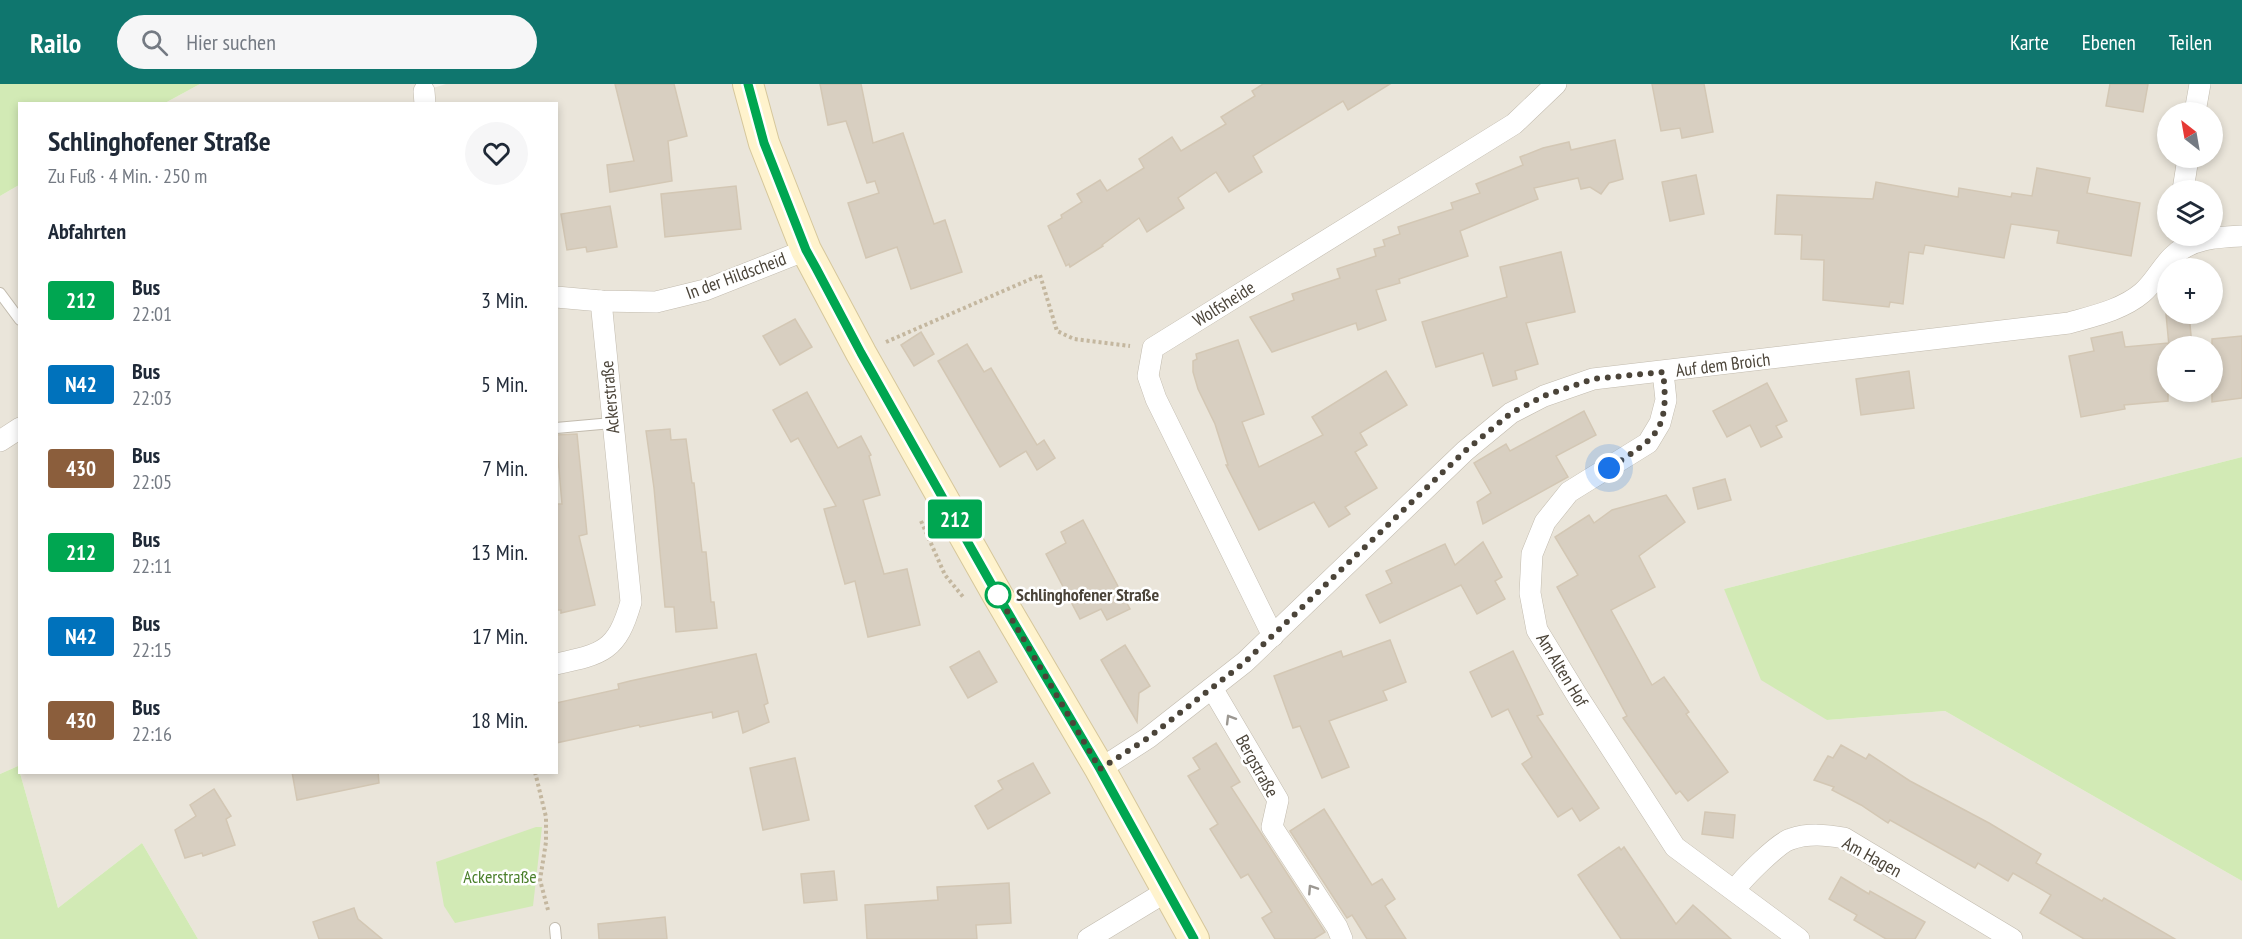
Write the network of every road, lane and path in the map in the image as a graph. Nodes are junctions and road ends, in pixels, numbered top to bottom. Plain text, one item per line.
1 (748, 84) edge
2 (1556, 84) edge
3 (2200, 84) edge
4 (2197, 102) edge
5 (2242, 236) edge
6 (2223, 237) edge
7 (2174, 246) edge
8 (806, 250) junction
9 (0, 293) edge
10 (558, 297) edge
11 (601, 301) junction
12 (18, 317) edge
13 (1153, 348) junction
14 (861, 353) junction
15 (1663, 372) junction
16 (612, 423) junction
17 (558, 428) edge
18 (18, 429) edge
19 (0, 441) edge
20 (1273, 636) junction
21 (558, 664) edge
22 (1212, 688) junction
23 (1100, 769) junction
24 (535, 774) edge
25 (1735, 890) junction
26 (1167, 891) junction
27 (555, 933) edge
28 (1088, 939) edge
29 (1194, 939) edge
30 (1342, 939) edge
31 (1799, 939) edge
32 (2012, 939) edge

1 - 8 street
2 - 13 street, Wolfsheide
3 - 4 street
5 - 6 street, Auf dem Broich
7 - 15 street, Auf dem Broich
8 - 11 street, In der Hildscheid
8 - 14 street
9 - 12 lane
10 - 11 street, In der Hildscheid
11 - 16 street, Ackerstraße
13 - 14 path
13 - 20 street
14 - 23 street
15 - 20 street, Auf dem Broich
15 - 25 street, Am Alten Hof
16 - 17 lane
16 - 21 street, Ackerstraße
18 - 19 street
20 - 22 street, Auf dem Broich
22 - 23 street, Auf dem Broich
30 -> 22 street, Bergstraße
23 - 26 street
24 - 27 path
25 - 31 street, Am Alten Hof
25 - 32 street, Am Hagen
26 - 28 street
26 - 29 street

